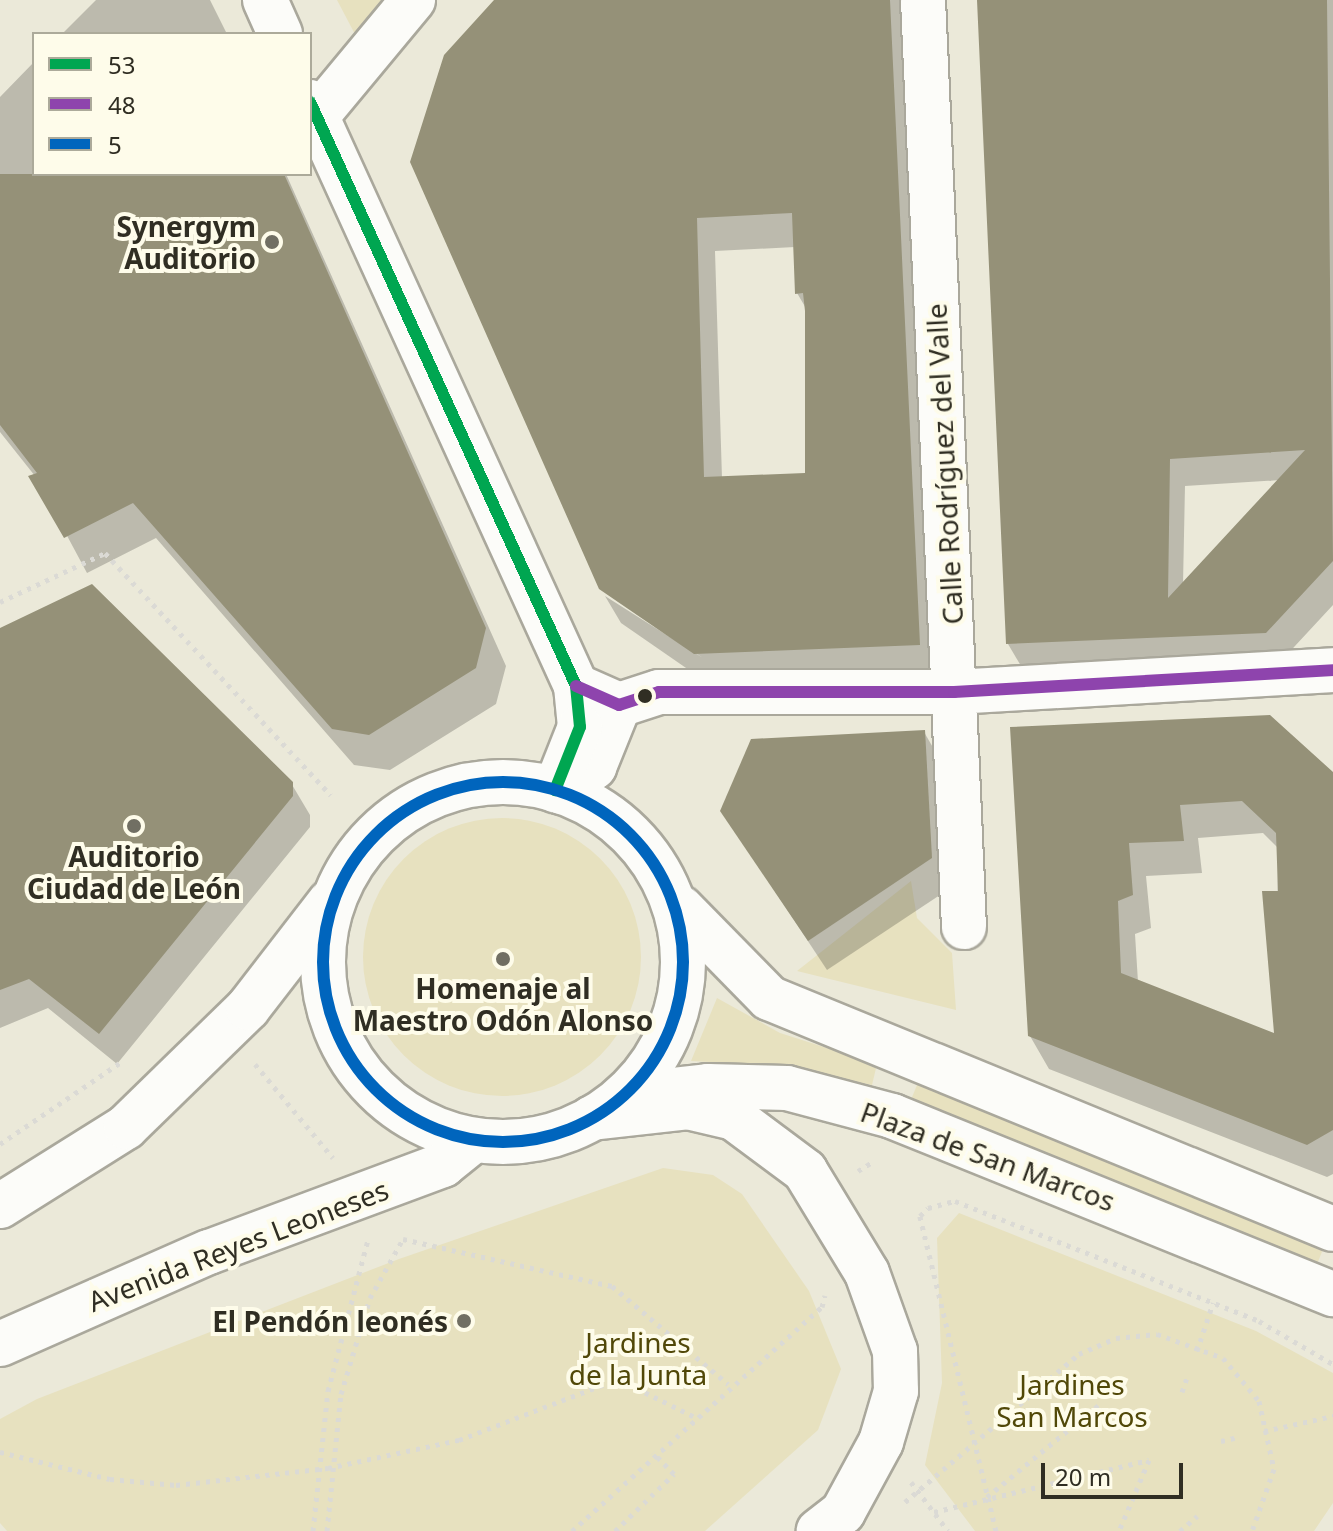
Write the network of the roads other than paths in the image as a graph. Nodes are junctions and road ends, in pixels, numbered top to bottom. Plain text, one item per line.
1 (265, 0) edge
2 (413, 0) edge
3 (923, 0) edge
4 (279, 32) edge
5 (313, 110) edge
6 (1333, 670) edge
7 (576, 686) junction
8 (954, 692) junction
9 (619, 705) junction
10 (558, 791) junction
11 (331, 900) junction
12 (681, 908) junction
13 (964, 927) dead end
14 (610, 1106) junction
15 (473, 1141) junction
16 (0, 1206) edge
17 (1333, 1229) edge
18 (1333, 1294) edge
19 (0, 1344) edge
20 (819, 1531) edge

1 - 4 main road
2 - 5 main road
3 - 8 main road, Calle Rodríguez del Valle
5 - 7 main road
6 - 8 main road
7 - 9 main road
7 - 10 main road
8 - 9 main road
8 - 13 main road, Calle Rodríguez del Valle
9 - 10 main road
10 - 11 main road
10 - 12 main road
11 - 15 main road
11 - 16 main road
12 - 14 main road
12 - 17 main road
14 - 15 main road
14 - 18 main road, Plaza de San Marcos
14 - 20 main road
15 - 19 main road, Avenida Reyes Leoneses

